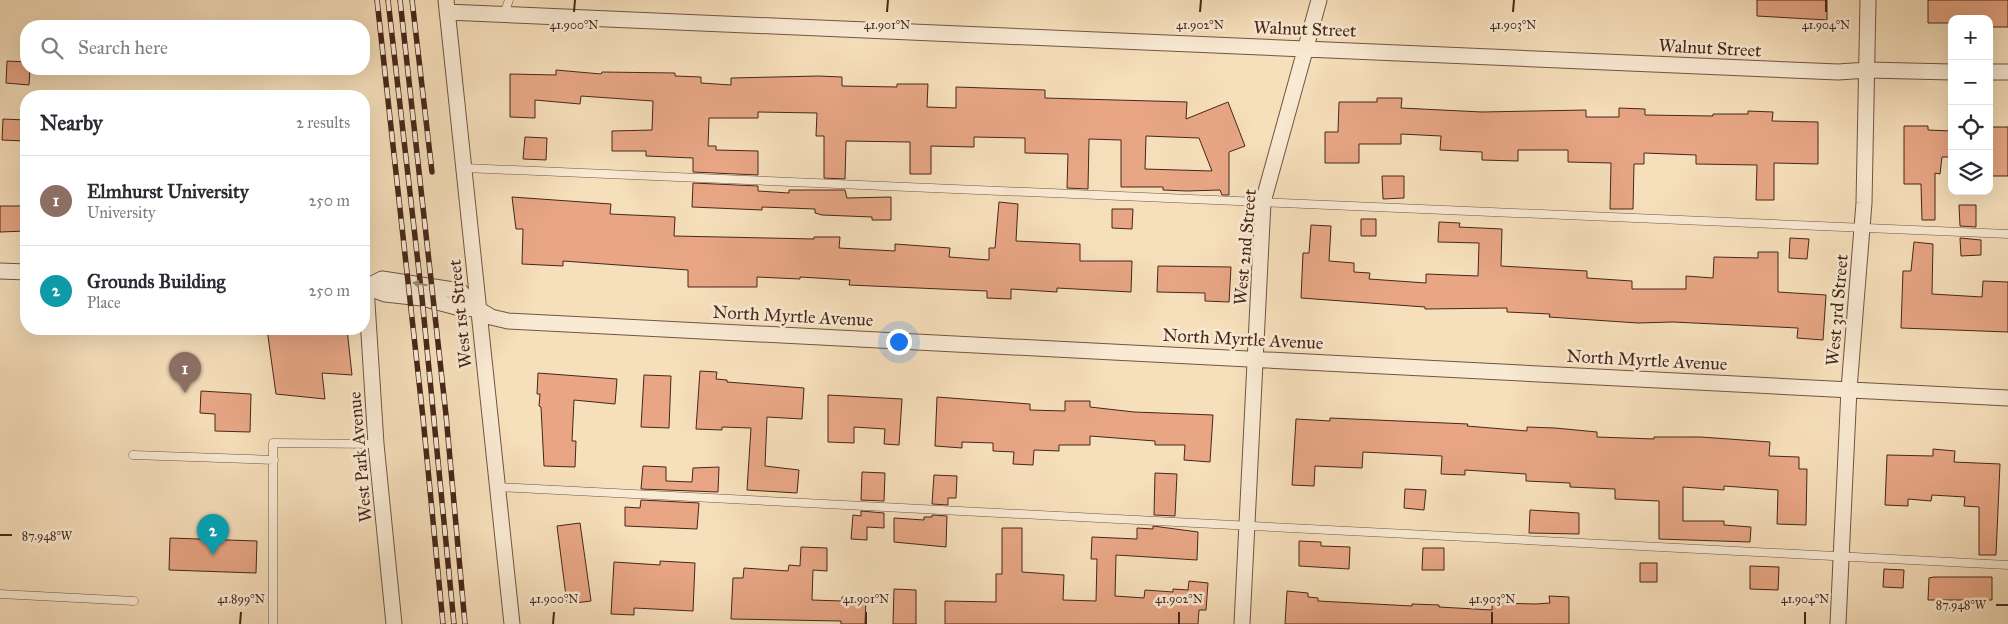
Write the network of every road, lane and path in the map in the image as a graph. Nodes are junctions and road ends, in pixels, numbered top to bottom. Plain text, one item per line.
1 (1319, 0) edge
2 (1868, 0) edge
3 (447, 6) edge
4 (507, 7) edge
5 (1305, 48) junction
6 (1868, 70) junction
7 (1948, 72) edge
8 (1993, 72) edge
9 (2008, 72) edge
10 (466, 168) junction
11 (1263, 202) junction
12 (1862, 226) junction
13 (2008, 234) edge
14 (0, 271) edge
15 (20, 272) edge
16 (370, 289) edge
17 (478, 309) junction
18 (368, 335) edge
19 (1256, 358) junction
20 (1849, 389) junction
21 (2008, 398) edge
22 (376, 444) junction
23 (132, 455) dead end
24 (274, 460) junction
25 (497, 487) junction
26 (1247, 527) junction
27 (1841, 556) junction
28 (2008, 565) edge
29 (0, 594) edge
30 (134, 601) dead end
31 (274, 624) edge
32 (394, 624) edge
33 (512, 624) edge
34 (1242, 624) edge
35 (1838, 624) edge

1 - 5 street, West 2nd Street
2 - 6 street, West 3rd Street
3 - 4 street, Walnut Street
3 - 10 street, West 1st Street
4 - 5 street, Walnut Street
5 - 6 street, Walnut Street
5 - 11 street, West 2nd Street
6 - 7 street, Walnut Street
6 - 12 street, West 3rd Street
8 - 9 street
10 - 11 lane
10 - 17 street, West 1st Street
11 - 12 lane
11 - 19 street, West 2nd Street
12 - 13 lane
12 - 20 street, West 3rd Street
14 - 15 street
16 - 17 street, North Myrtle Avenue
17 - 19 street, North Myrtle Avenue
17 - 25 street, West 1st Street
18 - 22 street, West Park Avenue
19 - 20 street, North Myrtle Avenue
19 - 26 street, West 2nd Street
20 - 21 street, North Myrtle Avenue
20 - 27 street, West 3rd Street
22 - 24 lane
22 - 32 street, West Park Avenue
23 - 24 lane
24 - 31 lane
25 - 26 lane
25 - 33 street, West 1st Street
26 - 27 lane
26 - 34 street, West 2nd Street
27 - 28 lane
27 - 35 street, West 3rd Street
29 - 30 lane

